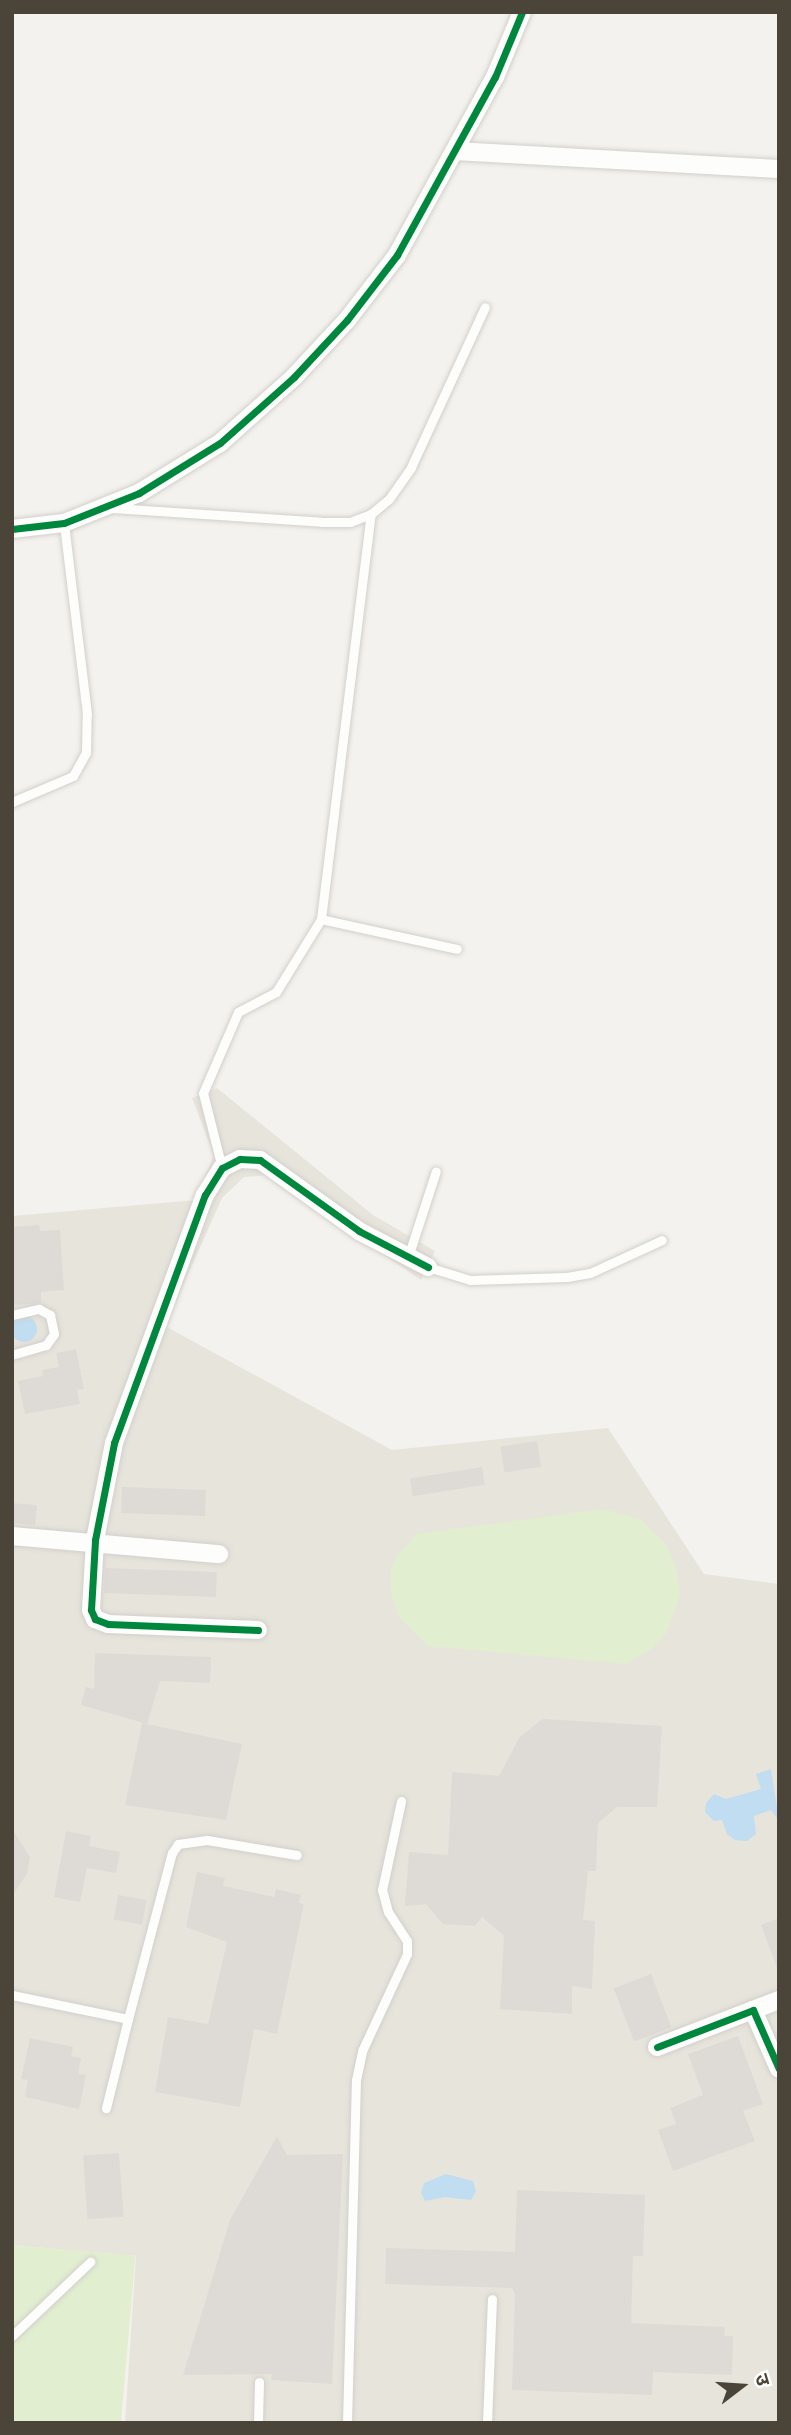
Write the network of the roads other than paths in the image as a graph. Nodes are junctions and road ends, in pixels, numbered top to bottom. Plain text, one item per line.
1 (522, 12) edge
2 (455, 151) junction
3 (779, 169) edge
4 (485, 307) dead end
5 (105, 507) junction
6 (371, 514) junction
7 (64, 523) junction
8 (12, 529) edge
9 (12, 802) edge
10 (321, 919) junction
11 (457, 949) dead end
12 (222, 1168) junction
13 (436, 1171) dead end
14 (662, 1240) dead end
15 (408, 1257) junction
16 (428, 1267) joint
17 (12, 1315) edge
18 (12, 1355) edge
19 (12, 1536) edge
20 (95, 1540) junction
21 (219, 1554) dead end
22 (258, 1630) dead end
23 (401, 1801) dead end
24 (297, 1855) dead end
25 (12, 1995) edge
26 (779, 2000) edge
27 (753, 2010) junction
28 (128, 2019) junction
29 (657, 2047) dead end
30 (779, 2069) edge
31 (106, 2108) dead end
32 (90, 2262) dead end
33 (492, 2298) dead end
34 (12, 2336) edge
35 (259, 2382) dead end
36 (258, 2423) edge
37 (347, 2423) edge
38 (487, 2423) edge

1 - 2 street
2 - 3 street
2 - 5 street
4 - 6 lane
5 - 6 lane
5 - 7 street
6 - 10 lane
7 - 8 street
7 - 9 lane
10 - 11 lane
10 - 12 lane
12 - 15 street
12 - 20 street
13 - 15 lane
14 - 16 lane
15 - 16 street
17 - 18 lane
19 - 20 street
20 - 21 street
20 - 22 street
23 - 37 lane
24 - 28 lane
25 - 28 lane
26 - 27 street
27 - 29 street
27 - 30 street
28 - 31 lane
32 - 34 lane
33 - 38 lane
35 - 36 lane

